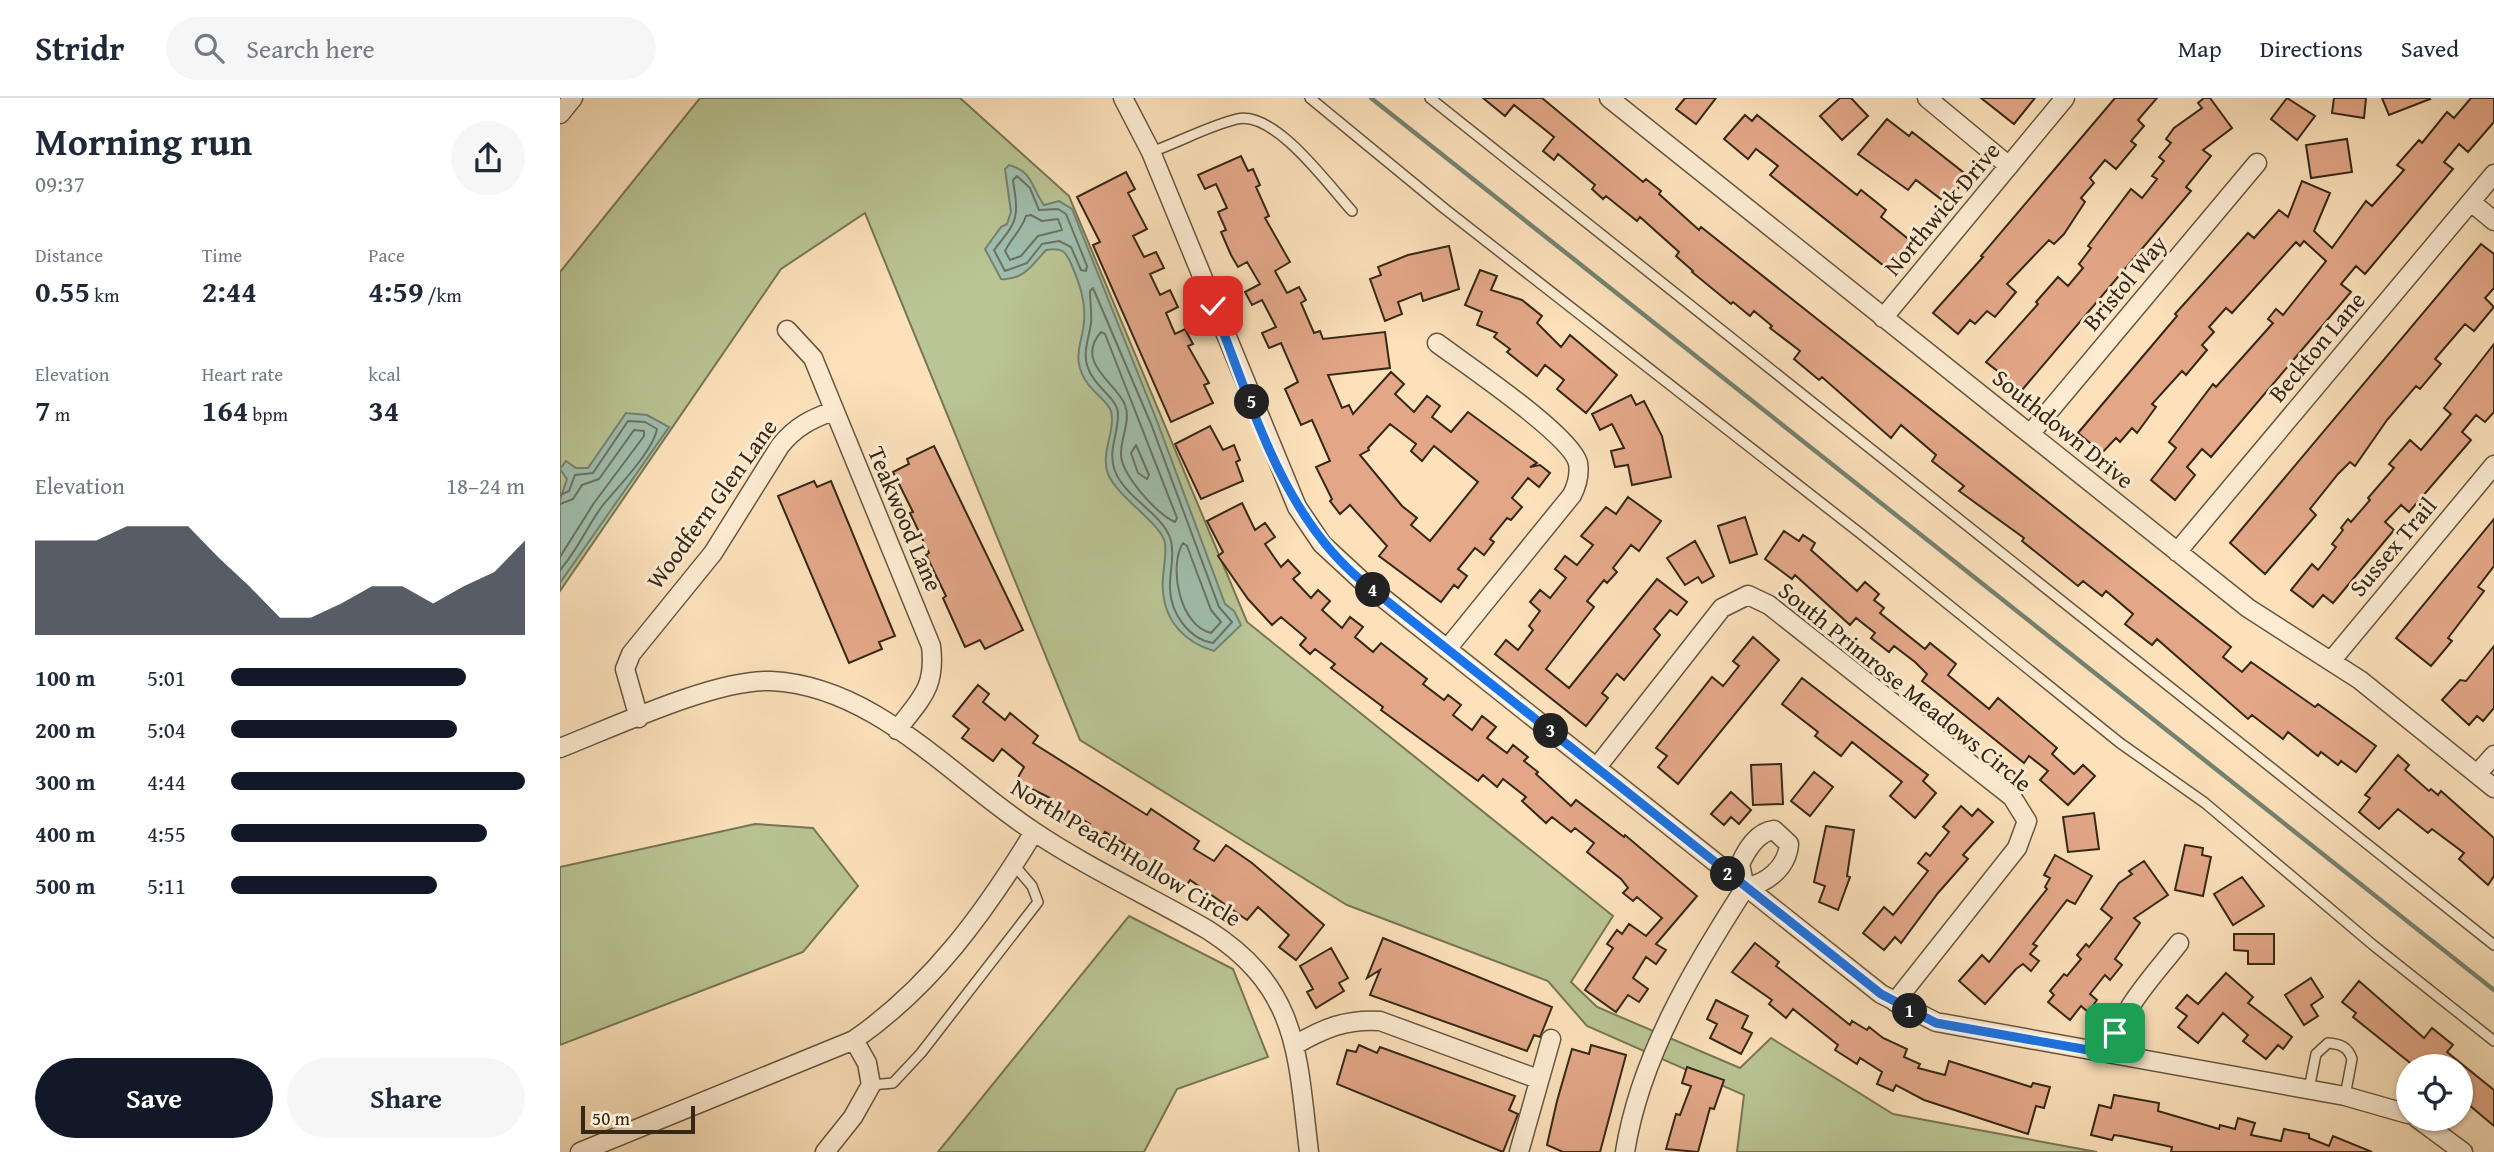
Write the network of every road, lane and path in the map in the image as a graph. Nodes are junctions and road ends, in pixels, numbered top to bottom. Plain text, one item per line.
1 (573, 98) edge
2 (1122, 98) edge
3 (1310, 98) edge
4 (1430, 98) edge
5 (1927, 98) edge
6 (2065, 98) edge
7 (1619, 101) edge
8 (560, 114) edge
9 (1151, 152) junction
10 (2258, 163) dead end
11 (2009, 166) junction
12 (2494, 174) edge
13 (2471, 202) junction
14 (1352, 211) dead end
15 (2494, 221) edge
16 (1883, 318) junction
17 (787, 330) dead end
18 (1437, 343) dead end
19 (833, 411) junction
20 (2030, 434) junction
21 (2494, 465) edge
22 (2177, 552) junction
23 (1447, 649) junction
24 (2331, 661) junction
25 (639, 718) junction
26 (897, 730) junction
27 (560, 748) edge
28 (2494, 755) edge
29 (1597, 766) junction
30 (2477, 774) junction
31 (2494, 788) edge
32 (1034, 832) junction
33 (1014, 865) junction
34 (1745, 888) junction
35 (2179, 943) dead end
36 (2494, 945) edge
37 (1895, 1002) junction
38 (1551, 1039) dead end
39 (854, 1041) junction
40 (2494, 1041) edge
41 (1295, 1045) junction
42 (2111, 1054) junction
43 (1538, 1079) junction
44 (871, 1085) junction
45 (2308, 1089) junction
46 (2345, 1096) junction
47 (2396, 1111) edge
48 (2435, 1131) edge
49 (580, 1152) edge
50 (825, 1152) edge
51 (1307, 1152) edge
52 (1519, 1152) edge
53 (1625, 1152) edge
54 (2463, 1152) edge

1 - 8 street
2 - 9 street
3 - 40 lane
4 - 36 lane
5 - 11 street
6 - 11 street, Northwick Drive
7 - 16 street, Southdown Drive
9 - 14 lane
9 - 23 street
10 - 20 street, Bristol Way
11 - 16 street, Northwick Drive
12 - 13 street, Beckton Lane
13 - 15 street
13 - 22 street, Beckton Lane
16 - 20 street, Southdown Drive
17 - 19 street, Teakwood Lane
18 - 23 street
19 - 25 street, Woodfern Glen Lane
19 - 26 street, Teakwood Lane
20 - 22 street, Southdown Drive
21 - 24 street, Sussex Trail
22 - 24 street, Southdown Drive
23 - 29 street
24 - 30 street, Southdown Drive
25 - 26 street, North Peach Hollow Circle
25 - 27 street, North Peach Hollow Circle
26 - 32 street, North Peach Hollow Circle
28 - 30 street
29 - 34 street
29 - 37 street, South Primrose Meadows Circle
30 - 31 street, Southdown Drive
32 - 33 street
32 - 41 street, North Peach Hollow Circle
33 - 39 street
33 - 44 lane
34 - 37 street
34 - 53 street
35 - 42 street
37 - 42 street
38 - 43 street
39 - 44 street
39 - 49 street
41 - 43 street
41 - 51 street, North Peach Hollow Circle
42 - 45 street
43 - 52 street
44 - 50 street
45 - 46 street
45 - 46 lane
46 - 47 street
48 - 54 street

